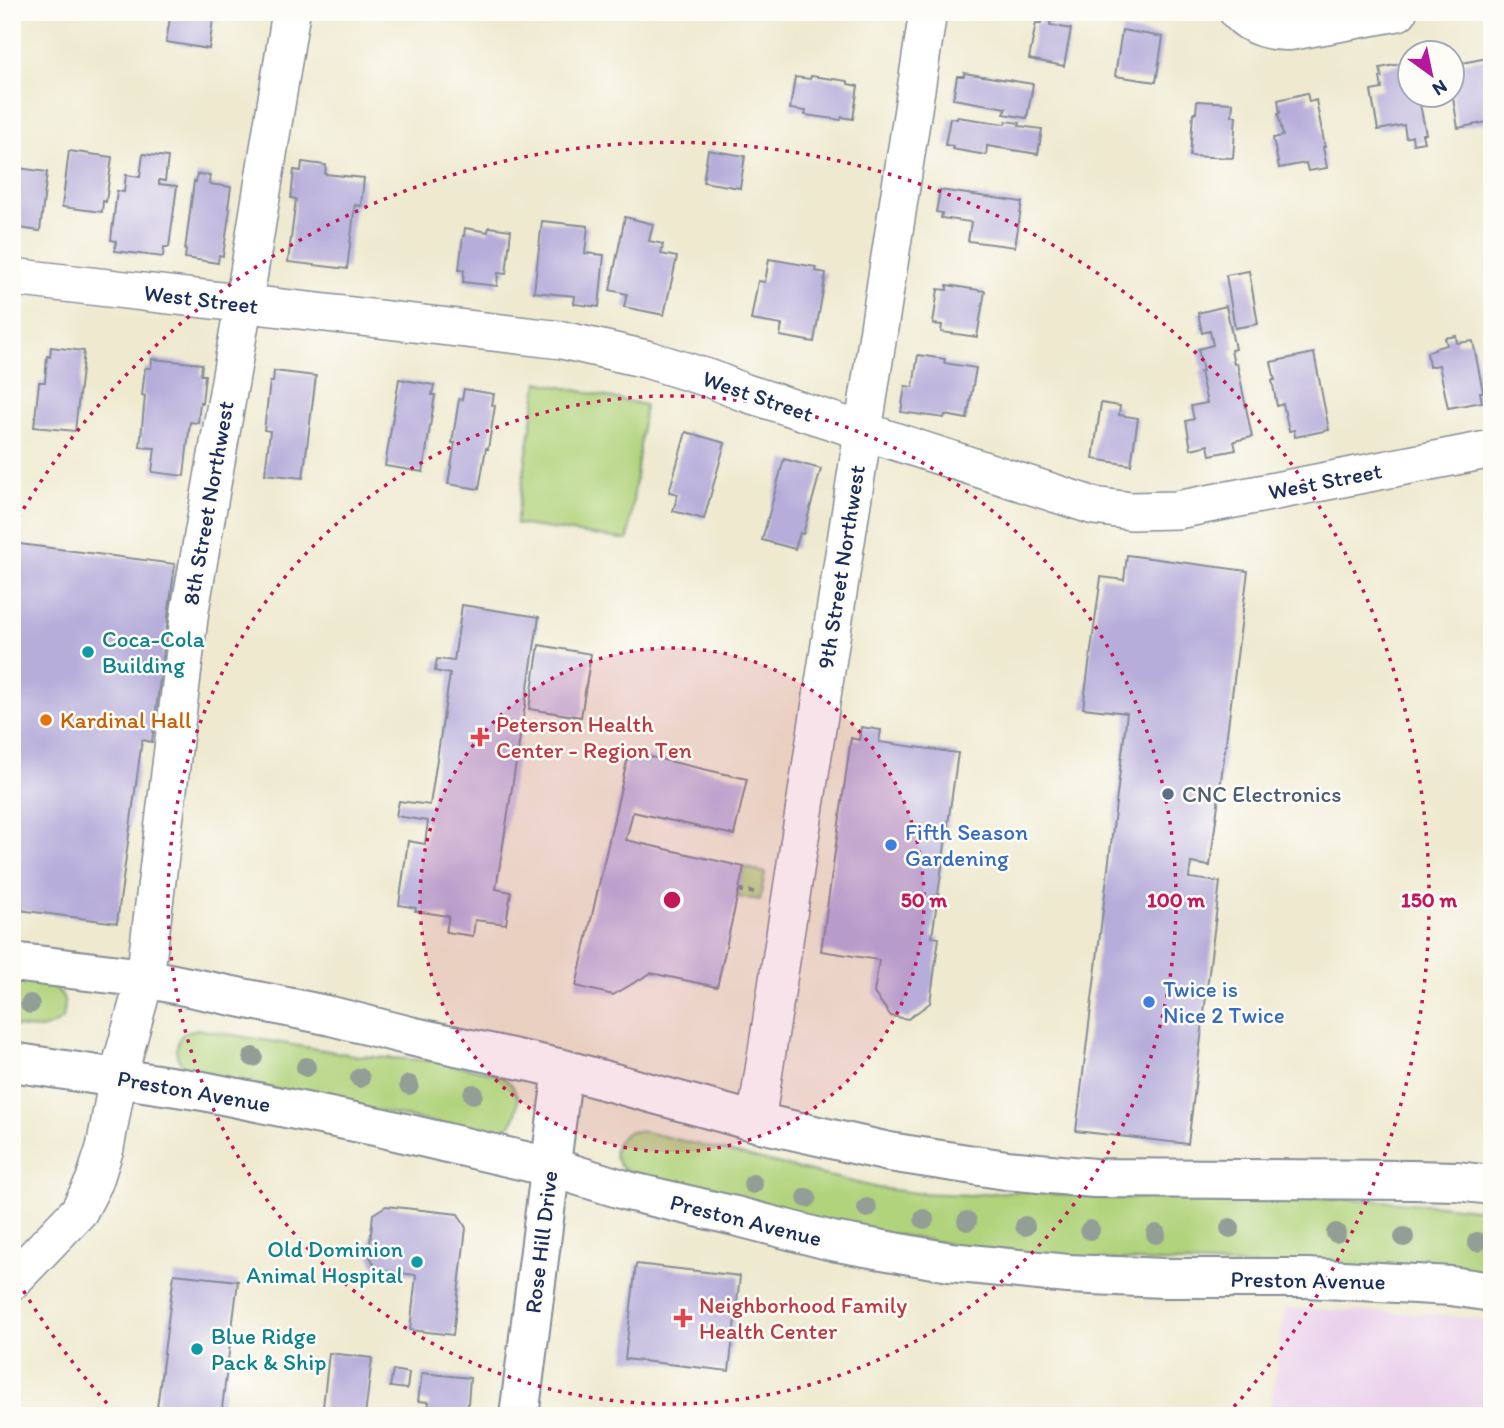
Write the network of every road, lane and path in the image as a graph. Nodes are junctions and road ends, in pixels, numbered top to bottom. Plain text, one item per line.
1 (291, 12) edge
2 (928, 12) edge
3 (1238, 12) edge
4 (1398, 12) edge
5 (12, 277) edge
6 (243, 304) junction
7 (863, 431) junction
8 (1492, 449) edge
9 (12, 962) edge
10 (145, 978) junction
11 (12, 1062) edge
12 (562, 1069) junction
13 (118, 1077) junction
14 (756, 1122) junction
15 (550, 1167) junction
16 (1492, 1172) edge
17 (1413, 1180) junction
18 (1492, 1185) edge
19 (12, 1281) edge
20 (1492, 1292) edge
21 (519, 1416) edge

1 - 6 street, 8th Street Northwest
2 - 7 street, 9th Street Northwest
3 - 4 street
5 - 6 street, West Street
6 - 7 street, West Street
6 - 10 street, 8th Street Northwest
7 - 8 street, West Street
7 - 14 street, 9th Street Northwest
9 - 10 main road
10 - 12 main road
10 - 13 street, 8th Street Northwest
11 - 13 main road, Preston Avenue
12 - 14 main road
12 - 15 main road, Rose Hill Drive
13 - 15 main road, Preston Avenue
13 - 19 street, 8th Street Northwest
14 - 17 main road
15 - 20 main road, Preston Avenue
15 - 21 main road, Rose Hill Drive
16 - 17 main road
17 - 18 main road

